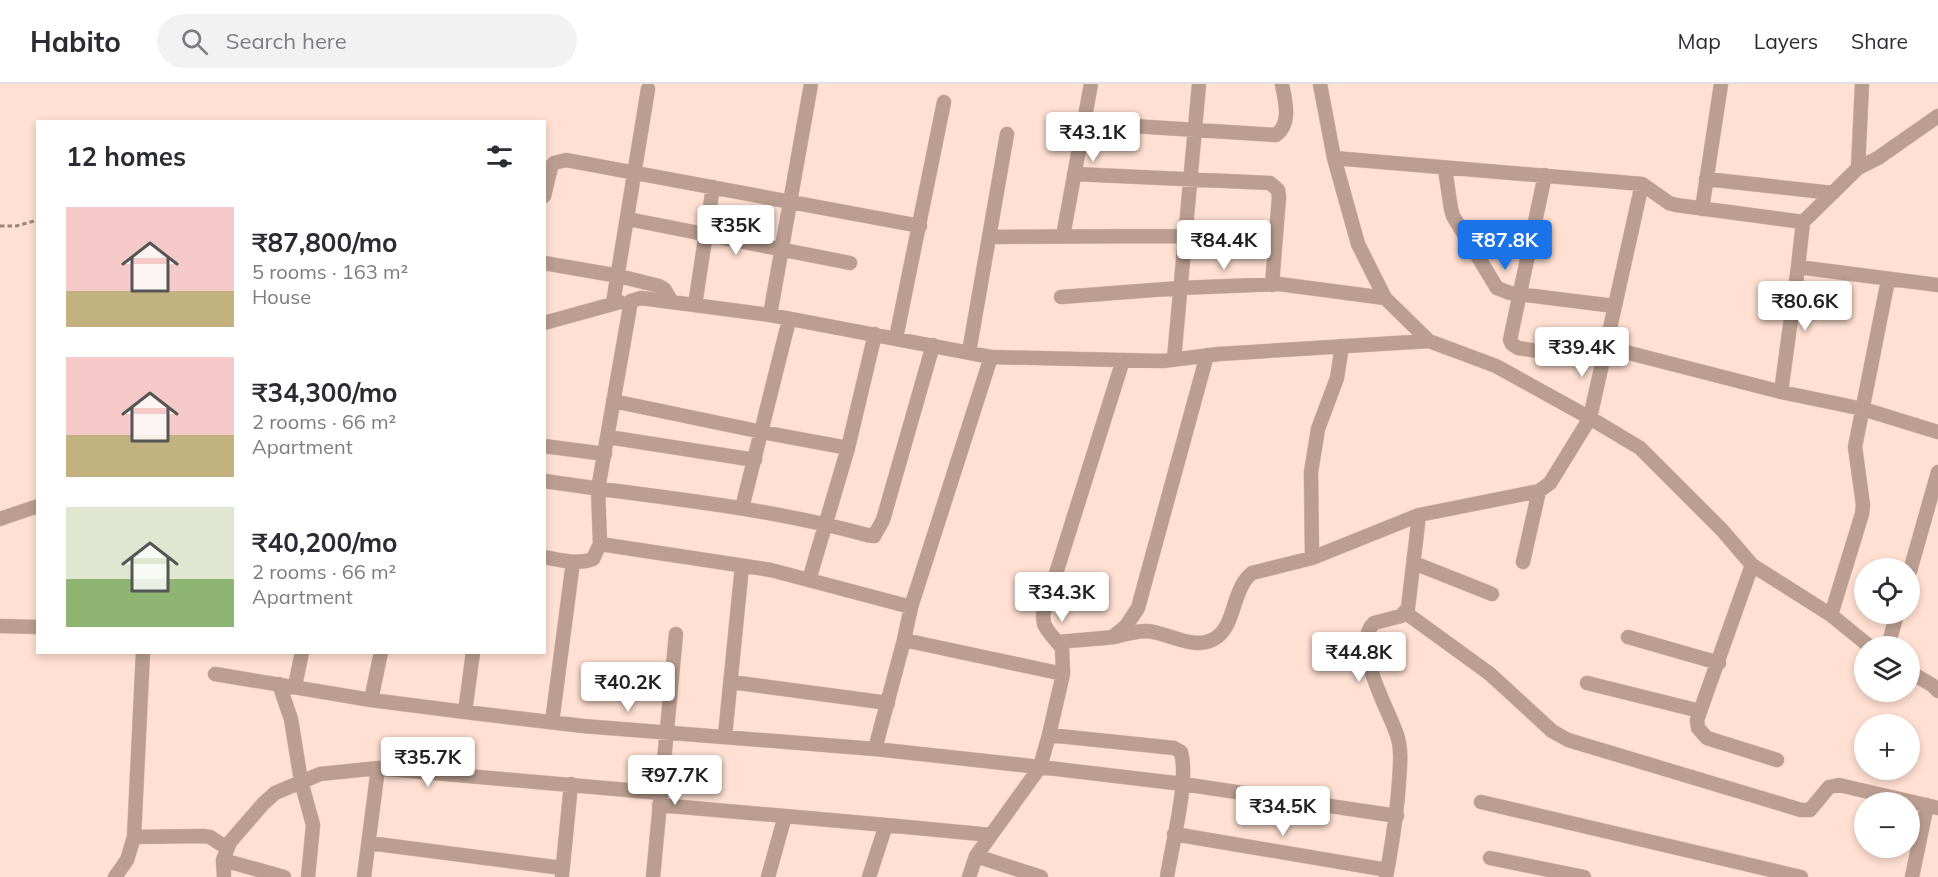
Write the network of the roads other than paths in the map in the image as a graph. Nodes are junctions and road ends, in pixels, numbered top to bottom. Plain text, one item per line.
1 (811, 84) edge
2 (1091, 84) edge
3 (1200, 84) edge
4 (1282, 84) edge
5 (1320, 84) edge
6 (1721, 84) edge
7 (1862, 84) edge
8 (648, 89) dead end
9 (944, 102) dead end
10 (1938, 116) edge
11 (1085, 123) junction
12 (1195, 129) junction
13 (1007, 134) dead end
14 (1334, 158) junction
15 (1858, 168) junction
16 (1445, 169) junction
17 (636, 172) junction
18 (1074, 174) junction
19 (1545, 175) junction
20 (1191, 178) junction
21 (1706, 179) junction
22 (1642, 184) junction
23 (713, 187) junction
24 (546, 188) edge
25 (1833, 193) junction
26 (790, 201) junction
27 (1702, 209) junction
28 (628, 219) junction
29 (1803, 222) junction
30 (920, 226) junction
31 (1276, 231) junction
32 (706, 234) junction
33 (1063, 236) junction
34 (1185, 236) junction
35 (989, 237) junction
36 (782, 249) junction
37 (546, 263) edge
38 (850, 263) dead end
39 (1798, 267) junction
40 (619, 276) junction
41 (1888, 280) junction
42 (1272, 285) junction
43 (1938, 285) edge
44 (1180, 288) junction
45 (1520, 293) junction
46 (1061, 297) dead end
47 (1385, 298) junction
48 (631, 301) junction
49 (672, 302) junction
50 (613, 303) junction
51 (695, 305) junction
52 (1614, 306) junction
53 (770, 315) junction
54 (789, 320) junction
55 (546, 322) edge
56 (875, 334) junction
57 (896, 338) junction
58 (1429, 341) junction
59 (933, 345) junction
60 (1342, 346) junction
61 (969, 352) junction
62 (1604, 353) junction
63 (1207, 355) junction
64 (991, 357) junction
65 (1174, 359) junction
66 (1123, 360) junction
67 (1781, 392) junction
68 (613, 401) junction
69 (1863, 409) junction
70 (1590, 417) junction
71 (762, 432) junction
72 (1938, 432) edge
73 (608, 437) junction
74 (546, 446) edge
75 (848, 448) junction
76 (605, 454) junction
77 (755, 460) junction
78 (1938, 472) edge
79 (546, 481) edge
80 (598, 489) junction
81 (1539, 491) junction
82 (36, 507) edge
83 (742, 508) junction
84 (1419, 515) junction
85 (0, 519) edge
86 (824, 523) junction
87 (600, 544) junction
88 (546, 557) edge
89 (1312, 558) junction
90 (1914, 558) edge
91 (573, 562) junction
92 (1523, 562) dead end
93 (1414, 563) junction
94 (1752, 565) junction
95 (742, 566) junction
96 (809, 580) junction
97 (1492, 594) dead end
98 (911, 607) junction
99 (1406, 613) junction
100 (1832, 615) junction
101 (0, 626) edge
102 (36, 627) edge
103 (676, 634) dead end
104 (1857, 636) edge
105 (1114, 637) junction
106 (1628, 637) dead end
107 (904, 640) junction
108 (1059, 642) junction
109 (143, 654) edge
110 (302, 654) edge
111 (381, 654) edge
112 (473, 654) edge
113 (1719, 663) junction
114 (214, 674) dead end
115 (1063, 674) junction
116 (1920, 678) edge
117 (731, 681) junction
118 (1587, 683) dead end
119 (279, 684) junction
120 (295, 686) junction
121 (1938, 691) edge
122 (370, 700) junction
123 (888, 703) junction
124 (1700, 711) junction
125 (465, 712) junction
126 (552, 722) junction
127 (667, 732) junction
128 (1049, 735) junction
129 (725, 736) junction
130 (875, 749) junction
131 (1777, 760) dead end
132 (1040, 766) junction
133 (378, 768) junction
134 (301, 781) junction
135 (571, 784) junction
136 (1183, 784) junction
137 (660, 799) junction
138 (1481, 802) dead end
139 (1932, 807) edge
140 (785, 816) junction
141 (1397, 816) junction
142 (886, 825) junction
143 (1174, 834) junction
144 (991, 835) junction
145 (134, 837) junction
146 (369, 843) junction
147 (225, 854) junction
148 (976, 856) junction
149 (1491, 858) dead end
150 (562, 873) edge
151 (1387, 874) edge
152 (116, 877) edge
153 (224, 877) edge
154 (284, 877) edge
155 (308, 877) edge
156 (364, 877) edge
157 (653, 877) edge
158 (768, 877) edge
159 (869, 877) edge
160 (969, 877) edge
161 (1041, 877) edge
162 (1167, 877) edge
163 (1584, 877) edge
164 (1801, 877) edge
165 (1912, 877) edge

1 - 26 street
2 - 11 street
3 - 12 street
4 - 12 street
5 - 14 street
6 - 21 street
7 - 15 street
8 - 17 street
9 - 30 street
10 - 15 street
11 - 12 street
11 - 18 street
12 - 20 street
13 - 35 street
14 - 16 street
14 - 47 street
15 - 25 street
16 - 19 street
16 - 45 street
17 - 23 street
17 - 24 street
17 - 28 street
18 - 20 street
18 - 33 street
19 - 22 street
19 - 45 street
20 - 31 street
20 - 34 street
21 - 25 street
21 - 27 street
22 - 27 street
22 - 52 street
23 - 26 street
23 - 32 street
25 - 29 street
26 - 30 street
26 - 36 street
27 - 29 street
28 - 32 street
28 - 40 street
29 - 39 street
30 - 57 street
31 - 34 street
31 - 42 street
32 - 36 street
32 - 51 street
33 - 34 street
33 - 35 street
34 - 44 street
35 - 61 street
36 - 38 street
36 - 53 street
37 - 40 street
39 - 41 street
39 - 67 street
40 - 49 street
40 - 50 street
41 - 43 street
41 - 69 street
42 - 44 street
42 - 47 street
44 - 46 street
44 - 65 street
45 - 52 street
45 - 62 street
47 - 58 street
48 - 49 street
48 - 50 street
48 - 68 street
49 - 51 street
50 - 55 street
51 - 53 street
52 - 62 street
53 - 54 street
54 - 56 street
54 - 71 street
56 - 57 street
56 - 75 street
57 - 59 street
58 - 60 street
58 - 70 street
59 - 61 street
59 - 86 street
60 - 63 street
60 - 89 street
61 - 64 street
62 - 67 street
62 - 70 street
63 - 65 street
63 - 105 street
64 - 66 street
64 - 98 street
65 - 66 street
66 - 108 street
67 - 69 street
68 - 71 street
68 - 73 street
69 - 72 street
69 - 100 street
70 - 81 street
70 - 94 street
71 - 75 street
71 - 77 street
73 - 76 street
73 - 77 street
74 - 76 street
75 - 86 street
76 - 80 street
77 - 83 street
78 - 90 street
79 - 80 street
80 - 83 street
80 - 87 street
81 - 84 street
81 - 92 street
82 - 85 street
83 - 86 street
84 - 89 street
84 - 93 street
86 - 96 street
87 - 91 street
87 - 95 street
88 - 91 street
89 - 105 street
91 - 126 street
93 - 97 street
93 - 99 street
94 - 100 street
94 - 113 street
95 - 96 street
95 - 117 street
96 - 98 street
98 - 107 street
99 - 139 street
99 - 141 street
100 - 104 street
101 - 102 street
103 - 127 street
105 - 108 street
106 - 113 street
107 - 115 street
107 - 123 street
108 - 115 street
109 - 145 street
110 - 120 street
111 - 122 street
112 - 125 street
113 - 124 street
114 - 119 street
115 - 128 street
116 - 121 street
117 - 123 street
117 - 129 street
118 - 124 street
119 - 120 street
119 - 134 street
120 - 122 street
122 - 125 street
123 - 130 street
124 - 131 street
125 - 126 street
126 - 127 street
127 - 129 street
127 - 137 street
128 - 132 street
128 - 136 street
129 - 130 street
130 - 132 street
132 - 136 street
132 - 144 street
133 - 134 street
133 - 135 street
133 - 146 street
134 - 147 street
134 - 155 street
135 - 137 street
135 - 150 street
136 - 141 street
136 - 143 street
137 - 140 street
137 - 157 street
138 - 164 street
139 - 165 street
140 - 142 street
140 - 158 street
141 - 151 street
142 - 144 street
142 - 159 street
143 - 151 street
143 - 162 street
144 - 148 street
145 - 147 street
145 - 152 street
146 - 150 street
146 - 156 street
147 - 153 street
147 - 154 street
148 - 160 street
148 - 161 street
149 - 163 street

